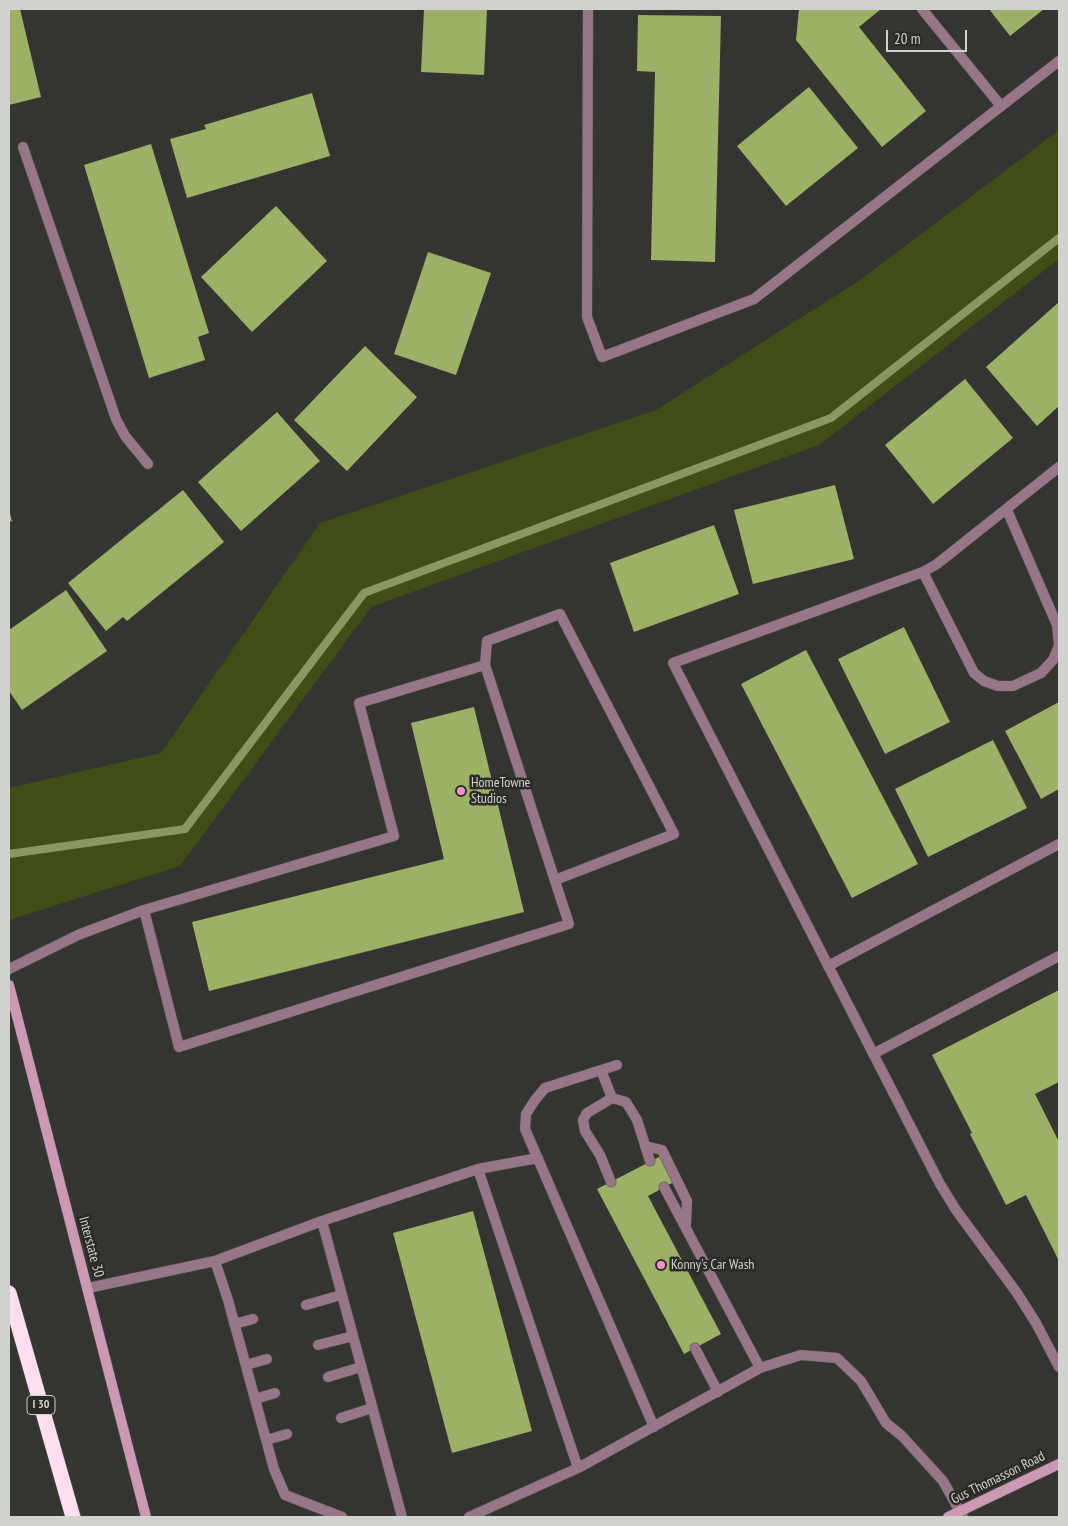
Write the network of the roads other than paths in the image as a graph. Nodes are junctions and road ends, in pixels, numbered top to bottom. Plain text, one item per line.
1 (588, 9) edge
2 (922, 9) edge
3 (1059, 61) edge
4 (1001, 106) junction
5 (23, 146) dead end
6 (148, 464) dead end
7 (1059, 467) edge
8 (1007, 510) junction
9 (923, 572) junction
10 (485, 665) junction
11 (1059, 844) edge
12 (555, 880) junction
13 (144, 910) junction
14 (1059, 956) edge
15 (828, 966) junction
16 (9, 969) edge
17 (9, 985) edge
18 (873, 1054) junction
19 (617, 1065) dead end
20 (601, 1070) junction
21 (612, 1098) junction
22 (645, 1146) junction
23 (538, 1158) junction
24 (650, 1161) dead end
25 (478, 1169) junction
26 (611, 1182) dead end
27 (664, 1187) dead end
28 (322, 1221) junction
29 (686, 1226) junction
30 (215, 1261) junction
31 (88, 1288) junction
32 (9, 1293) edge
33 (341, 1295) junction
34 (306, 1305) dead end
35 (253, 1319) dead end
36 (234, 1324) junction
37 (353, 1336) junction
38 (318, 1345) dead end
39 (695, 1348) dead end
40 (267, 1359) dead end
41 (246, 1365) junction
42 (361, 1367) junction
43 (1059, 1367) edge
44 (760, 1368) junction
45 (328, 1377) dead end
46 (718, 1392) junction
47 (274, 1393) dead end
48 (255, 1399) junction
49 (372, 1408) junction
50 (341, 1418) dead end
51 (654, 1428) junction
52 (287, 1434) dead end
53 (267, 1440) junction
54 (1059, 1464) edge
55 (578, 1468) junction
56 (962, 1514) edge
57 (73, 1517) edge
58 (146, 1517) edge
59 (342, 1517) edge
60 (402, 1517) edge
61 (469, 1517) edge
62 (948, 1517) edge

1 - 4 lane
2 - 4 lane
3 - 4 lane
5 - 6 lane
7 - 8 lane
8 - 9 lane
8 - 9 lane
9 - 15 lane
10 - 12 lane
10 - 12 lane
10 - 13 lane
11 - 15 lane
12 - 13 lane
13 - 16 lane
14 - 18 lane
15 - 18 lane
17 - 31 main road, Interstate 30
18 - 43 lane
19 - 20 lane
20 - 21 lane
20 - 23 lane
21 - 22 lane
21 - 26 lane
22 - 24 lane
22 - 29 lane
23 - 25 lane
23 - 51 lane
25 - 28 lane
25 - 55 lane
27 - 29 lane
28 - 30 lane
28 - 33 lane
29 - 44 lane
30 - 31 lane
30 - 36 lane
31 - 58 main road, Interstate 30
32 - 57 highway, I 30
33 - 34 lane
33 - 37 lane
35 - 36 lane
36 - 41 lane
37 - 38 lane
37 - 42 lane
39 - 46 lane
40 - 41 lane
41 - 48 lane
42 - 45 lane
42 - 49 lane
44 - 46 lane
44 - 56 lane
46 - 51 lane
47 - 48 lane
48 - 53 lane
49 - 50 lane
49 - 60 lane
51 - 55 lane
52 - 53 lane
53 - 59 lane
54 - 56 main road, Gus Thomasson Road
55 - 61 lane
56 - 62 main road, Gus Thomasson Road

